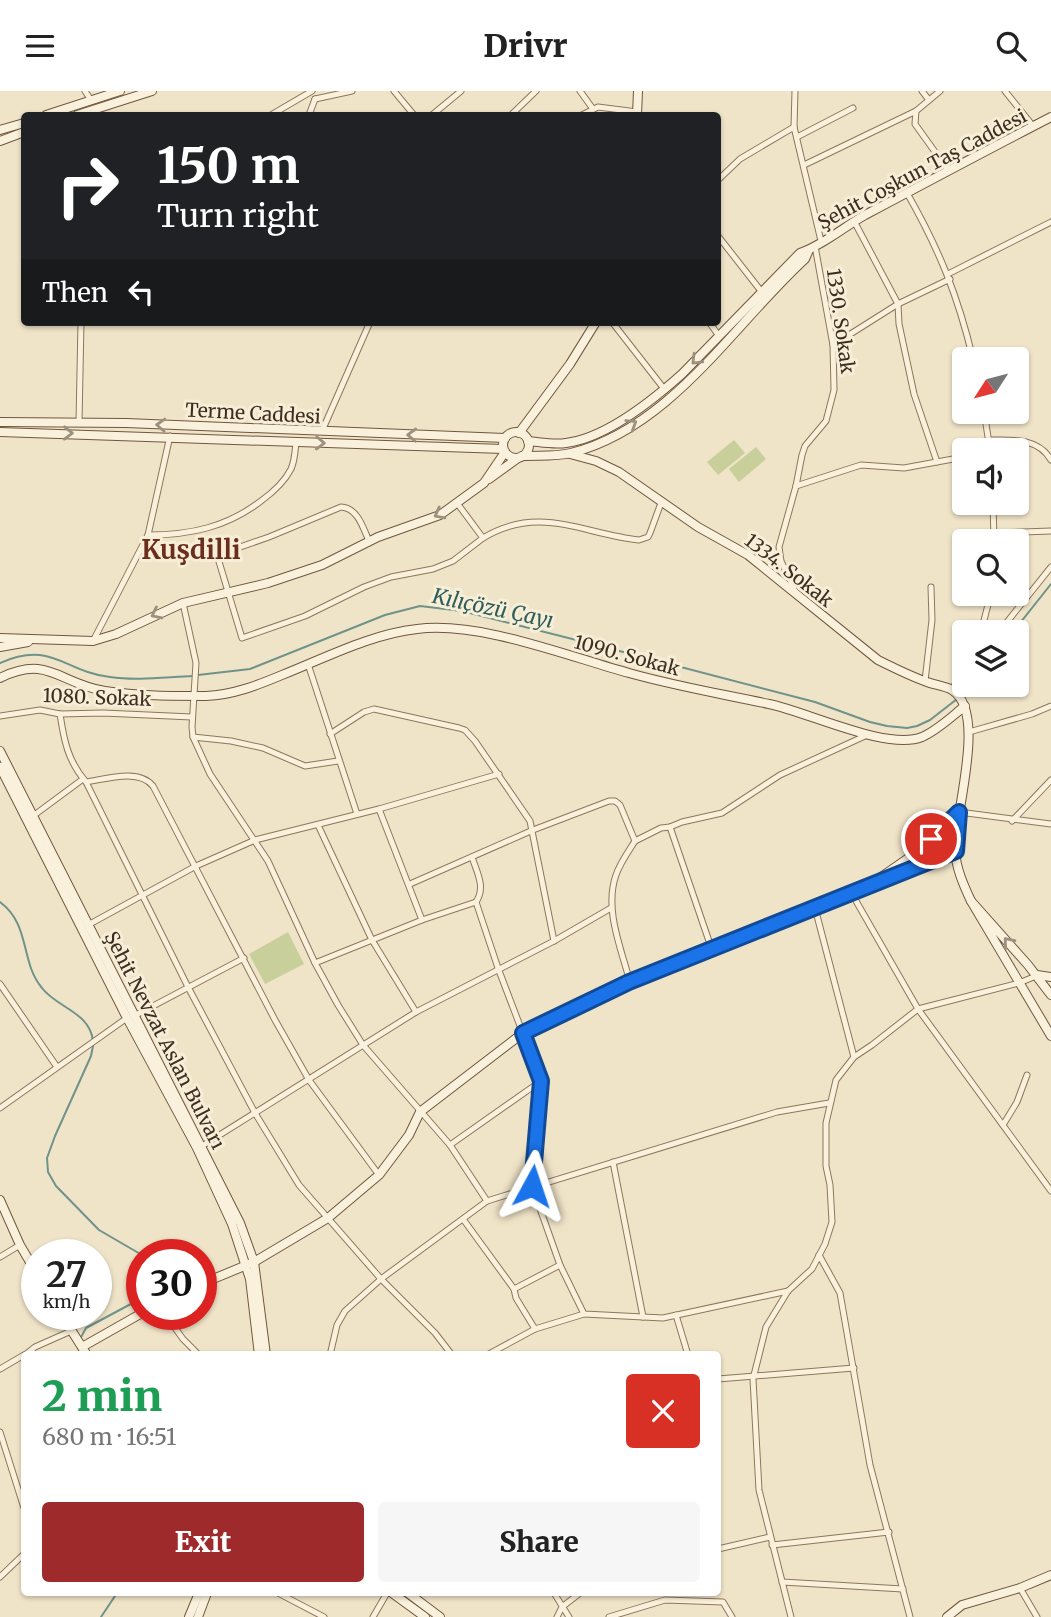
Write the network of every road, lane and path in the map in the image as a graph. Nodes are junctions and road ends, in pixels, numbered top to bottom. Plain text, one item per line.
1 (85, 91) edge
2 (120, 91) edge
3 (152, 91) edge
4 (313, 91) edge
5 (352, 91) edge
6 (394, 91) edge
7 (461, 91) edge
8 (536, 91) edge
9 (580, 91) edge
10 (638, 91) edge
11 (794, 91) edge
12 (922, 91) edge
13 (940, 91) edge
14 (1005, 91) edge
15 (315, 99) junction
16 (91, 100) junction
17 (929, 100) junction
18 (853, 108) dead end
19 (593, 109) junction
20 (916, 111) junction
21 (55, 112) edge
22 (90, 112) edge
23 (276, 112) edge
24 (310, 112) edge
25 (412, 112) edge
26 (436, 112) edge
27 (515, 112) edge
28 (588, 112) edge
29 (628, 112) edge
30 (637, 112) edge
31 (1051, 117) edge
32 (21, 124) edge
33 (794, 127) junction
34 (1034, 127) junction
35 (0, 130) edge
36 (21, 133) edge
37 (797, 137) junction
38 (0, 141) edge
39 (804, 165) junction
40 (948, 170) junction
41 (721, 177) edge
42 (907, 193) junction
43 (854, 221) junction
44 (1051, 222) edge
45 (721, 240) edge
46 (815, 246) junction
47 (949, 276) junction
48 (761, 292) junction
49 (898, 304) junction
50 (81, 326) edge
51 (368, 326) edge
52 (595, 326) edge
53 (615, 326) edge
54 (712, 326) edge
55 (719, 336) junction
56 (833, 345) junction
57 (970, 347) edge
58 (665, 390) junction
59 (0, 422) edge
60 (79, 422) junction
61 (0, 432) edge
62 (322, 432) junction
63 (519, 433) junction
64 (170, 436) junction
65 (505, 438) junction
66 (528, 441) junction
67 (296, 442) junction
68 (1029, 444) edge
69 (504, 450) junction
70 (570, 454) junction
71 (520, 457) junction
72 (952, 459) edge
73 (1051, 460) edge
74 (937, 462) junction
75 (484, 482) junction
76 (796, 486) junction
77 (457, 503) junction
78 (661, 503) junction
79 (1051, 531) edge
80 (1029, 532) edge
81 (148, 535) junction
82 (483, 538) junction
83 (369, 541) junction
84 (1051, 567) edge
85 (931, 587) dead end
86 (227, 592) junction
87 (797, 595) junction
88 (183, 603) junction
89 (1009, 620) edge
90 (0, 638) edge
91 (44, 640) junction
92 (93, 641) junction
93 (0, 647) edge
94 (308, 664) junction
95 (0, 678) edge
96 (925, 681) junction
97 (952, 690) edge
98 (194, 696) junction
99 (958, 697) edge
100 (965, 706) junction
101 (1051, 706) edge
102 (60, 714) junction
103 (0, 716) edge
104 (192, 717) junction
105 (969, 731) junction
106 (330, 734) junction
107 (867, 735) junction
108 (193, 737) junction
109 (0, 751) edge
110 (338, 761) junction
111 (0, 767) edge
112 (499, 774) junction
113 (1051, 780) edge
114 (84, 781) junction
115 (379, 809) junction
116 (959, 812) junction
117 (357, 814) junction
118 (33, 816) junction
119 (1012, 821) junction
120 (1051, 824) edge
121 (318, 825) junction
122 (670, 827) junction
123 (533, 830) junction
124 (255, 840) junction
125 (635, 841) junction
126 (956, 851) junction
127 (472, 857) junction
128 (196, 866) junction
129 (410, 884) junction
130 (870, 885) junction
131 (144, 894) junction
132 (852, 894) junction
133 (971, 901) junction
134 (475, 902) junction
135 (611, 908) junction
136 (815, 908) junction
137 (422, 920) junction
138 (88, 925) junction
139 (372, 940) junction
140 (554, 941) junction
141 (712, 950) junction
142 (244, 958) junction
143 (315, 963) junction
144 (498, 968) junction
145 (1037, 975) junction
146 (1051, 977) edge
147 (629, 982) junction
148 (1020, 983) junction
149 (0, 984) edge
150 (188, 987) junction
151 (1051, 995) edge
152 (918, 1009) junction
153 (416, 1012) junction
154 (131, 1017) junction
155 (523, 1033) junction
156 (1051, 1036) edge
157 (363, 1045) junction
158 (854, 1057) junction
159 (57, 1067) junction
160 (1027, 1075) dead end
161 (309, 1080) junction
162 (541, 1081) junction
163 (829, 1103) junction
164 (0, 1108) edge
165 (420, 1112) junction
166 (255, 1113) junction
167 (1003, 1125) junction
168 (450, 1145) junction
169 (202, 1146) junction
170 (613, 1163) junction
171 (379, 1175) junction
172 (532, 1186) junction
173 (1051, 1191) edge
174 (0, 1200) edge
175 (487, 1201) junction
176 (328, 1218) junction
177 (463, 1219) junction
178 (20, 1245) joint
179 (819, 1255) junction
180 (0, 1258) edge
181 (251, 1263) junction
182 (560, 1265) junction
183 (217, 1277) edge
184 (381, 1279) junction
185 (514, 1289) junction
186 (788, 1291) junction
187 (584, 1314) junction
188 (676, 1315) junction
189 (643, 1317) junction
190 (126, 1323) edge
191 (535, 1329) junction
192 (177, 1330) edge
193 (71, 1331) joint
194 (30, 1351) edge
195 (84, 1351) edge
196 (195, 1351) edge
197 (259, 1351) edge
198 (265, 1351) edge
199 (331, 1351) edge
200 (450, 1351) edge
201 (494, 1351) edge
202 (687, 1351) edge
203 (21, 1357) edge
204 (854, 1368) junction
205 (0, 1370) edge
206 (753, 1375) junction
207 (721, 1379) edge
208 (0, 1432) edge
209 (2, 1446) edge
210 (21, 1500) edge
211 (889, 1532) junction
212 (770, 1537) junction
213 (772, 1545) junction
214 (721, 1548) edge
215 (21, 1557) edge
216 (1051, 1575) edge
217 (0, 1577) edge
218 (782, 1582) junction
219 (1020, 1588) junction
220 (904, 1589) junction
221 (198, 1596) edge
222 (206, 1596) edge
223 (284, 1596) edge
224 (388, 1596) edge
225 (394, 1596) edge
226 (412, 1596) edge
227 (556, 1596) edge
228 (576, 1596) edge
229 (664, 1596) edge
230 (562, 1607) junction
231 (189, 1617) edge
232 (198, 1617) edge
233 (324, 1617) edge
234 (373, 1617) edge
235 (425, 1617) edge
236 (440, 1617) edge
237 (557, 1617) edge
238 (569, 1617) edge
239 (609, 1617) edge
240 (732, 1617) edge
241 (791, 1617) edge
242 (910, 1617) edge
243 (947, 1617) edge
244 (1037, 1617) edge

1 - 16 street
2 - 16 street
3 - 22 street
4 - 15 street
4 - 23 street
5 - 15 street
6 - 25 street
7 - 26 street
8 - 27 street
9 - 19 street
10 - 30 street
11 - 33 street, 1330. Sokak
12 - 17 street
13 - 17 street
14 - 34 street
15 - 24 street
16 - 21 street
17 - 20 street
18 - 37 street
19 - 28 street
19 - 29 street
20 - 39 street
20 - 40 street
31 - 34 street, Şehit Coşkun Taş Caddesi
32 - 35 street
33 - 37 street, 1330. Sokak
33 - 41 street
34 - 40 street, Şehit Coşkun Taş Caddesi
36 - 38 street
37 - 39 street, 1330. Sokak
39 - 46 street, 1330. Sokak
40 - 42 street, Şehit Coşkun Taş Caddesi
42 - 43 street, Şehit Coşkun Taş Caddesi
42 - 47 street
43 - 46 street, Şehit Coşkun Taş Caddesi
43 - 49 street
44 - 47 street
45 - 48 street
46 - 48 street, Şehit Coşkun Taş Caddesi
46 - 56 street, 1330. Sokak
70 -> 46 street, Şehit Coşkun Taş Caddesi
47 - 49 street
47 - 57 street
48 - 55 street, Şehit Coşkun Taş Caddesi
49 - 56 street
49 - 74 street
50 - 60 street
51 - 62 street
52 - 63 street
53 - 58 street
54 - 55 street
55 -> 58 street, Şehit Coşkun Taş Caddesi
56 - 76 street, 1330. Sokak
58 - 66 street, Şehit Coşkun Taş Caddesi
59 - 60 street, Terme Caddesi
62 -> 60 street, Terme Caddesi
61 -> 64 street, Terme Caddesi
65 -> 62 street, Terme Caddesi
63 - 65 street
63 - 66 street
64 - 67 street, Terme Caddesi
64 - 81 street
65 - 69 street
66 - 71 street
67 -> 69 street, Terme Caddesi
67 - 81 street
68 - 73 street
69 - 71 street
69 - 75 street
70 - 71 street, Şehit Coşkun Taş Caddesi
70 - 78 street, 1334. Sokak
71 - 75 street
72 - 74 street
74 - 76 street
75 - 77 street
76 - 87 street, 1330. Sokak
77 - 82 street
77 -> 83 street
78 - 82 street
78 - 87 street, 1334. Sokak
79 - 80 street
81 - 92 street
82 - 86 street
83 - 86 street
83 - 86 street
84 - 89 street
85 - 96 street
86 - 88 street
87 - 96 street, 1334. Sokak
88 -> 92 street
88 - 98 street
90 - 91 street
91 - 92 street
91 - 93 street
94 - 98 street, 1090. Sokak
94 - 106 street
94 - 107 street, 1090. Sokak
95 - 98 street, 1090. Sokak
96 - 97 street, 1334. Sokak
98 - 104 street
99 - 100 street
100 - 105 street
100 - 107 street, 1090. Sokak
101 - 105 street
102 - 103 street, 1080. Sokak
102 - 104 street, 1080. Sokak
102 - 114 street
104 - 108 street
105 - 116 street
106 - 110 street
106 - 112 street
107 - 122 street
108 - 110 street
108 - 124 street
109 - 118 street, Şehit Nevzat Aslan Bulvarı
110 - 117 street
111 - 154 street, Şehit Nevzat Aslan Bulvarı
112 - 115 street
112 - 123 street
113 - 119 street
114 - 118 street
114 - 128 street
114 - 131 street
115 - 117 street
115 - 129 street
116 - 119 street
116 - 126 street
116 - 130 street
117 - 121 street
118 - 138 street, Şehit Nevzat Aslan Bulvarı
119 - 120 street
121 - 124 street
121 - 139 street
122 - 125 street
122 - 141 street
123 - 125 street
123 - 127 street
123 - 140 street
124 - 128 street
124 - 143 street
125 - 135 street
126 - 130 street
126 - 133 street
127 - 129 street
127 - 134 street
128 - 131 street
128 - 142 street
129 - 137 street
130 - 132 street
131 - 138 street
131 - 150 street
132 - 136 street
132 - 152 street
145 -> 133 street
133 - 148 street
134 - 137 street
134 - 144 street
135 - 140 street
135 - 147 street
136 - 141 street
136 - 158 street
137 - 139 street
138 - 154 street, Şehit Nevzat Aslan Bulvarı
139 - 143 street
139 - 153 street
140 - 144 street
141 - 147 street
142 - 150 street
142 - 161 street
143 - 157 street
144 - 153 street
144 - 155 street
145 - 146 street
145 - 148 street
145 - 151 street
147 - 155 street
148 - 152 street
148 - 156 street
149 - 159 street
150 - 154 street
150 - 166 street
152 - 158 street
152 - 167 street
153 - 157 street
154 - 159 street
154 - 169 street, Şehit Nevzat Aslan Bulvarı
154 - 181 street, Şehit Nevzat Aslan Bulvarı
155 - 162 street
155 - 165 street
157 - 161 street
157 - 165 street
158 - 163 street
159 - 164 street
160 - 167 street
161 - 166 street
161 - 171 street
162 - 168 street
162 - 172 street
163 - 170 street
163 - 179 street
165 - 168 street
165 - 171 street
166 - 169 street
166 - 176 street
167 - 173 street
168 - 175 street
169 - 181 street, Şehit Nevzat Aslan Bulvarı
170 - 172 street
170 - 189 street
171 - 176 street
172 - 175 street
172 - 182 street
174 - 178 street
175 - 177 street
176 - 181 street
176 - 184 street
177 - 184 street
177 - 185 street
178 - 180 street
179 - 186 street
179 - 204 street
181 - 183 street
181 - 197 street, Şehit Nevzat Aslan Bulvarı
181 - 198 street, Şehit Nevzat Aslan Bulvarı
182 - 185 street
182 - 187 street
184 - 199 street
184 - 200 street
185 - 191 street
186 - 188 street
186 - 206 street
187 - 189 street
187 - 191 street
188 - 189 street
188 - 202 street
190 - 195 street
191 - 201 street
192 - 196 street
193 - 194 street
193 - 195 street
203 - 205 street
204 - 206 street
204 - 211 street
206 - 207 street
206 - 212 street
208 - 209 street
209 - 210 street
211 - 213 street
211 - 220 street
212 - 213 street
212 - 214 street
213 - 218 street
215 - 217 street
216 - 219 street
218 - 220 street
218 - 241 street
219 - 243 street
219 - 244 street
220 - 242 street
221 - 231 street
222 - 232 street
223 - 233 street
224 - 234 street
225 - 235 street
226 - 236 street
227 - 230 street
228 - 230 street
229 - 239 street
229 - 240 street
230 - 237 street
230 - 238 street

